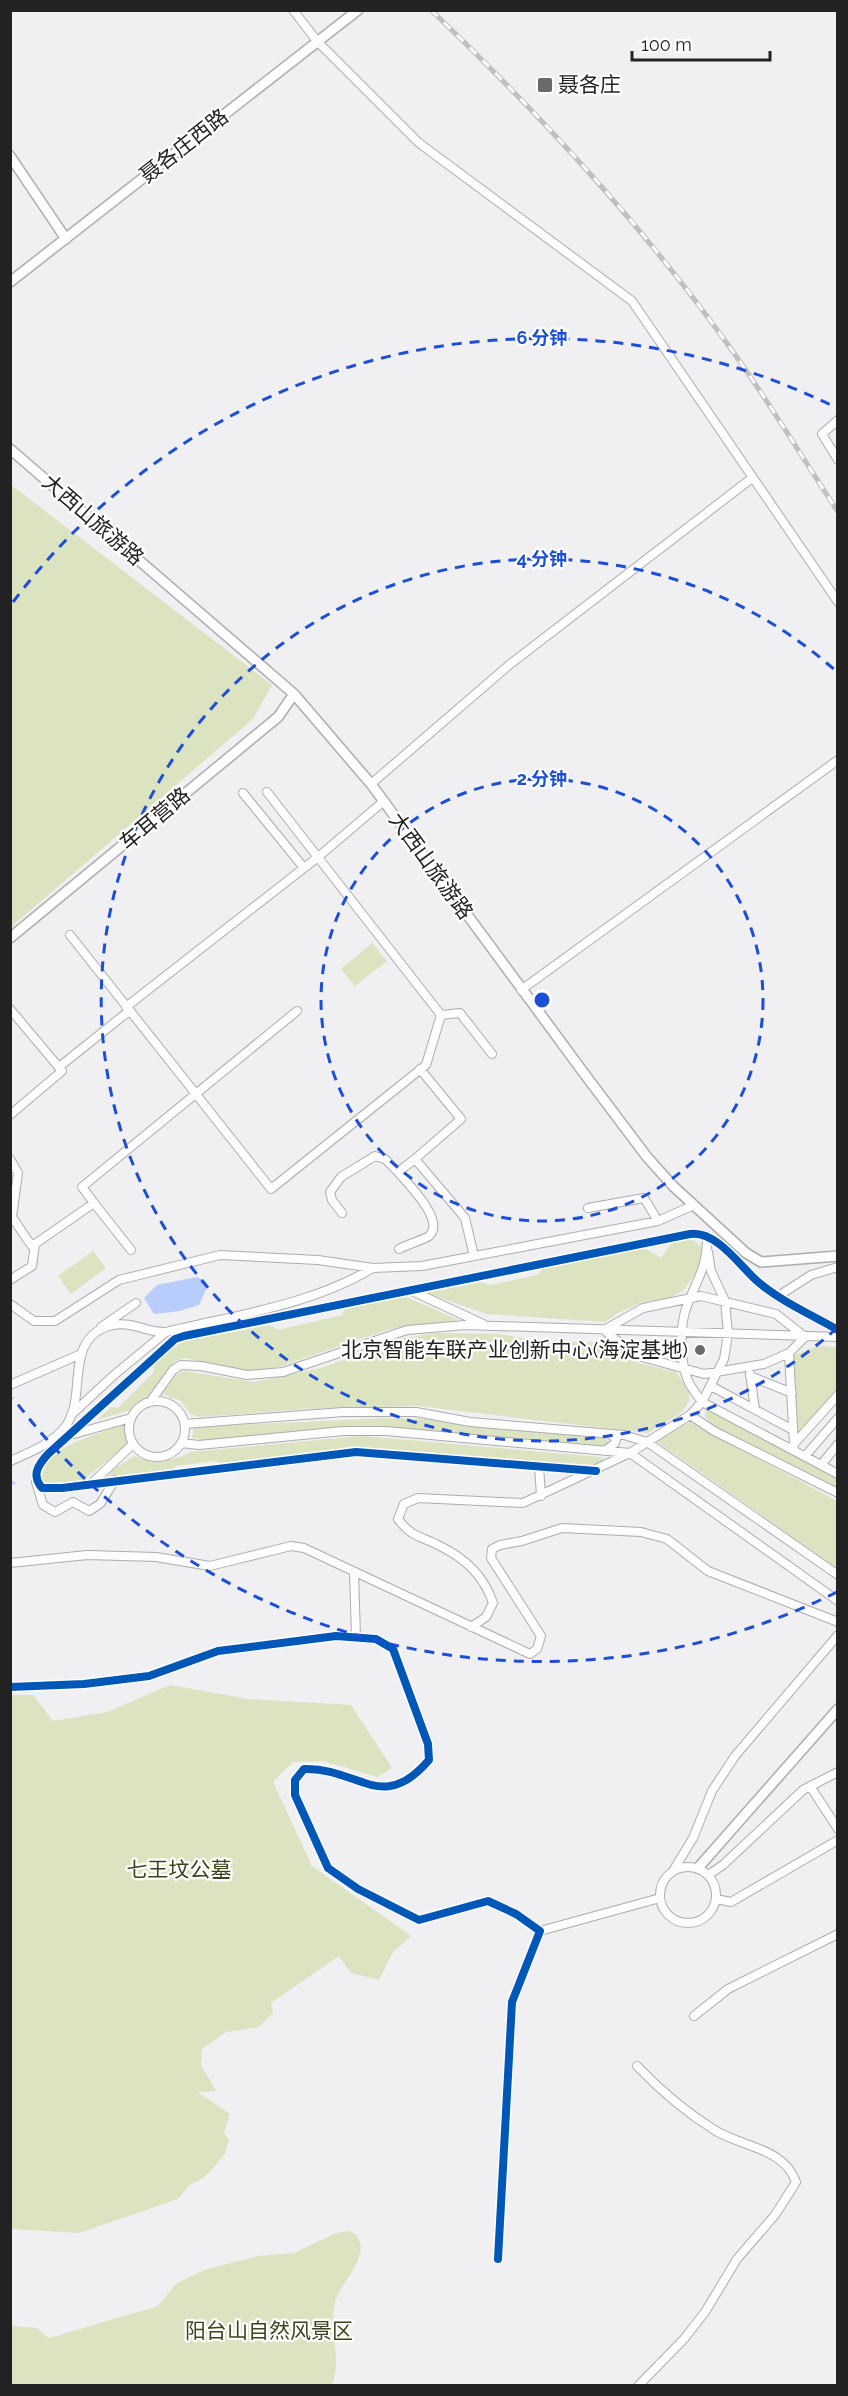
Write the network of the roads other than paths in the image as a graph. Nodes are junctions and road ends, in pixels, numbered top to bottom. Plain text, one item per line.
1 (293, 10) edge
2 (358, 10) edge
3 (317, 40) junction
4 (10, 156) edge
5 (66, 238) junction
6 (10, 282) edge
7 (837, 420) edge
8 (10, 449) edge
9 (837, 460) edge
10 (752, 478) junction
11 (837, 602) edge
12 (294, 694) junction
13 (837, 760) edge
14 (371, 784) junction
15 (267, 792) dead end
16 (243, 793) dead end
17 (384, 801) junction
18 (318, 857) junction
19 (304, 868) junction
20 (70, 935) dead end
21 (10, 938) edge
22 (521, 990) junction
23 (10, 1009) edge
24 (127, 1009) junction
25 (297, 1011) dead end
26 (441, 1015) junction
27 (492, 1054) dead end
28 (59, 1067) junction
29 (420, 1069) junction
30 (196, 1093) junction
31 (10, 1115) edge
32 (10, 1159) edge
33 (416, 1159) junction
34 (398, 1172) junction
35 (94, 1203) junction
36 (694, 1205) junction
37 (588, 1208) dead end
38 (342, 1213) dead end
39 (658, 1221) junction
40 (708, 1236) junction
41 (35, 1244) junction
42 (399, 1249) dead end
43 (131, 1250) dead end
44 (708, 1252) junction
45 (474, 1256) junction
46 (837, 1256) edge
47 (837, 1267) edge
48 (374, 1268) junction
49 (10, 1280) edge
50 (410, 1290) junction
51 (780, 1296) junction
52 (690, 1299) junction
53 (725, 1301) junction
54 (136, 1303) dead end
55 (10, 1304) edge
56 (487, 1326) junction
57 (98, 1330) junction
58 (604, 1330) junction
59 (837, 1330) edge
60 (166, 1332) junction
61 (682, 1332) junction
62 (728, 1334) junction
63 (805, 1337) junction
64 (837, 1337) edge
65 (789, 1353) junction
66 (81, 1354) junction
67 (749, 1366) junction
68 (685, 1368) junction
69 (718, 1372) junction
70 (750, 1376) junction
71 (10, 1385) edge
72 (711, 1386) junction
73 (792, 1393) junction
74 (837, 1395) edge
75 (150, 1402) junction
76 (702, 1402) junction
77 (755, 1409) junction
78 (792, 1413) junction
79 (71, 1415) junction
80 (690, 1415) junction
81 (131, 1418) junction
82 (837, 1418) edge
83 (776, 1420) junction
84 (185, 1424) junction
85 (793, 1430) junction
86 (72, 1434) junction
87 (610, 1434) junction
88 (647, 1442) junction
89 (181, 1443) junction
90 (133, 1444) junction
91 (837, 1444) edge
92 (792, 1447) junction
93 (605, 1451) junction
94 (630, 1453) junction
95 (805, 1456) junction
96 (10, 1461) edge
97 (821, 1465) junction
98 (539, 1466) junction
99 (596, 1471) junction
100 (837, 1472) edge
101 (36, 1477) junction
102 (116, 1480) junction
103 (92, 1483) junction
104 (837, 1493) edge
105 (541, 1496) junction
106 (10, 1563) edge
107 (354, 1572) junction
108 (837, 1575) edge
109 (837, 1601) edge
110 (837, 1622) edge
111 (471, 1627) junction
112 (837, 1635) edge
113 (356, 1637) junction
114 (10, 1686) edge
115 (837, 1709) edge
116 (837, 1772) edge
117 (810, 1786) junction
118 (837, 1829) edge
119 (837, 1840) edge
120 (698, 1868) junction
121 (673, 1871) junction
122 (708, 1875) junction
123 (660, 1898) junction
124 (716, 1899) junction
125 (540, 1931) junction
126 (837, 1934) edge
127 (694, 2016) dead end
128 (637, 2066) dead end
129 (498, 2259) dead end
130 (638, 2385) edge

1 - 3 street
2 - 3 street, 聂各庄西路
3 - 5 street, 聂各庄西路
3 - 10 street
4 - 5 street
5 - 6 street, 聂各庄西路
7 - 9 street
8 - 12 street, 大西山旅游路
10 - 11 street
10 - 14 street
12 - 14 street, 大西山旅游路
12 - 21 street, 车耳营路
13 - 22 street
14 - 17 street, 大西山旅游路
15 - 18 street
16 - 19 street
17 - 18 street
17 - 22 street, 大西山旅游路
18 - 19 street
18 - 26 street
19 - 24 street
20 - 24 street
22 - 36 street, 大西山旅游路
23 - 28 street
24 - 28 street
24 - 30 street
25 - 30 street
26 - 27 street
26 - 29 street
28 - 31 street
29 - 30 street
29 - 33 street
30 - 35 street
32 - 41 street
33 - 34 street
33 - 45 street
34 - 38 street
34 - 42 street
35 - 41 street
35 - 43 street
36 - 39 street
36 - 46 street, 大西山旅游路
37 - 39 street
39 - 45 street
40 - 44 street
40 - 50 street
40 - 51 street
41 - 49 street
44 - 52 street
44 - 53 street
45 - 48 street
47 - 51 street
48 - 55 street
48 - 60 street
50 - 56 street
50 - 86 street
51 - 59 street
52 - 53 street
52 - 58 street
52 - 61 street
53 - 62 street
53 - 63 street
54 - 57 street
56 - 58 street
56 - 75 street
57 - 60 street
57 - 66 street
58 - 61 street
58 - 68 street
60 - 79 street
61 - 62 street
61 - 68 street
62 - 63 street
62 - 69 street
63 - 64 street
63 - 65 street
65 - 67 street
65 - 73 street
66 - 71 street
66 - 79 street
67 - 69 street
67 - 70 street
68 - 69 street
68 - 76 street
69 - 72 street
70 - 73 street
70 - 77 street
72 - 76 street
72 - 77 street
73 - 78 street
74 - 92 street
75 - 81 street
75 - 84 street
76 - 80 street
76 - 92 street
77 - 83 street
78 - 83 street
78 - 85 street
79 - 96 street
80 - 88 street
80 - 104 street
81 - 86 street
81 - 90 street
82 - 95 street
83 - 85 street
84 - 87 street
84 - 89 street
85 - 92 street
86 - 101 street
87 - 88 street
87 - 93 street
88 - 94 street
88 - 108 street
89 - 90 street
89 - 93 street
90 - 103 street
91 - 97 street
92 - 95 street
93 - 94 street
94 - 99 street
94 - 109 street
95 - 97 street
97 - 100 street
98 - 99 street
98 - 102 street
98 - 105 street
99 - 105 street
101 - 102 street
101 - 103 street
102 - 103 street
105 - 111 street
106 - 107 street
107 - 111 street
107 - 113 street
110 - 111 street
112 - 121 street
113 - 114 street
113 - 125 street
115 - 120 street
116 - 117 street
117 - 118 street
117 - 122 street
119 - 124 street
120 - 121 street
120 - 122 street
121 - 123 street
122 - 124 street
123 - 124 street
123 - 125 street
125 - 129 street
126 - 127 street
128 - 130 street

